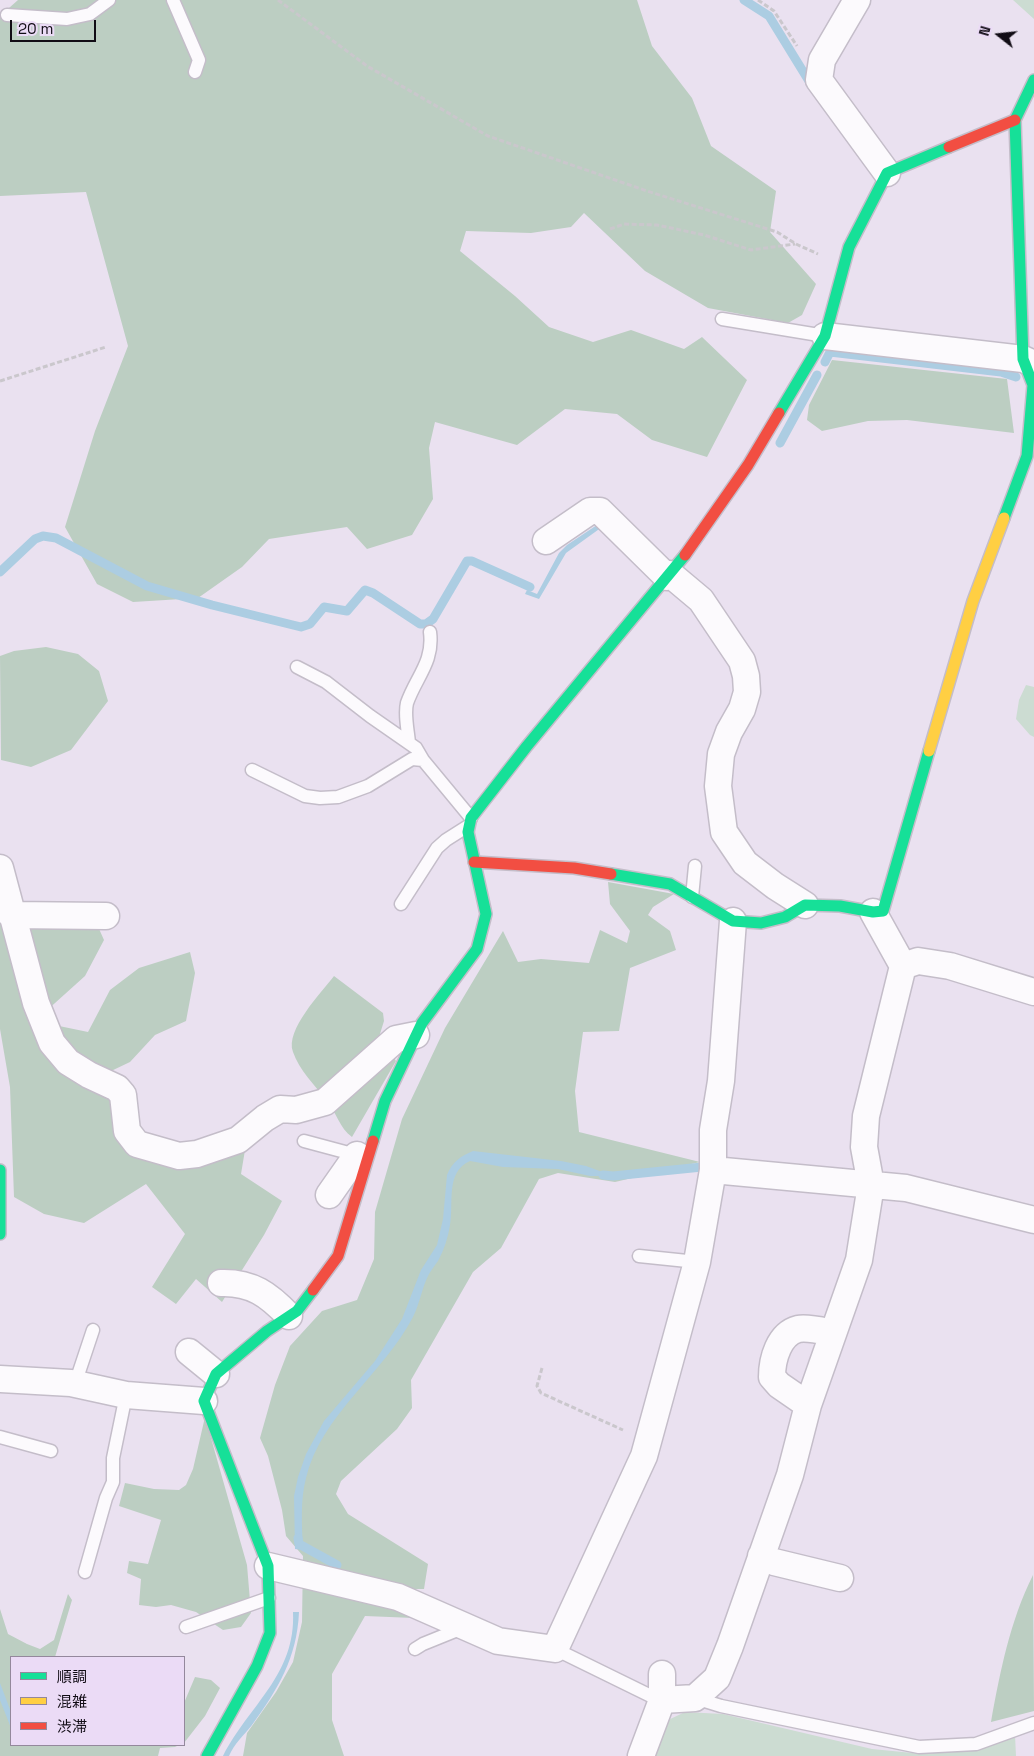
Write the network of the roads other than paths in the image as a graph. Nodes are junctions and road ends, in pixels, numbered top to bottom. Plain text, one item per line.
1 (109, 0) edge
2 (173, 0) edge
3 (857, 0) edge
4 (7, 15) dead end
5 (195, 72) dead end
6 (1034, 80) edge
7 (1016, 120) junction
8 (887, 173) junction
9 (722, 319) dead end
10 (825, 336) junction
11 (1028, 361) edge
12 (546, 541) dead end
13 (669, 575) junction
14 (430, 632) dead end
15 (298, 667) dead end
16 (396, 712) dead end
17 (408, 730) junction
18 (409, 743) junction
19 (423, 760) junction
20 (252, 770) dead end
21 (470, 822) junction
22 (474, 862) junction
23 (695, 866) dead end
24 (0, 868) edge
25 (692, 897) junction
26 (401, 904) dead end
27 (806, 905) junction
28 (874, 912) junction
29 (12, 915) junction
30 (106, 916) dead end
31 (733, 921) junction
32 (903, 966) junction
33 (1034, 992) edge
34 (416, 1035) junction
35 (304, 1141) dead end
36 (362, 1156) junction
37 (0, 1170) edge
38 (713, 1170) junction
39 (871, 1185) junction
40 (329, 1195) dead end
41 (1034, 1220) edge
42 (0, 1234) edge
43 (639, 1256) dead end
44 (697, 1262) junction
45 (222, 1283) dead end
46 (290, 1316) junction
47 (93, 1330) dead end
48 (834, 1333) junction
49 (189, 1352) dead end
50 (216, 1374) junction
51 (0, 1379) edge
52 (75, 1384) junction
53 (126, 1395) junction
54 (204, 1401) junction
55 (808, 1406) junction
56 (0, 1437) edge
57 (52, 1451) dead end
58 (761, 1556) junction
59 (268, 1566) junction
60 (85, 1572) dead end
61 (840, 1578) dead end
62 (269, 1598) junction
63 (186, 1626) dead end
64 (466, 1627) junction
65 (415, 1649) dead end
66 (555, 1649) junction
67 (662, 1687) junction
68 (695, 1698) junction
69 (1034, 1723) edge
70 (206, 1756) edge
71 (641, 1756) edge

1 - 4 lane
2 - 5 lane
3 - 8 street
6 - 7 main road
7 - 8 main road
7 - 11 main road
8 - 10 main road
9 - 10 lane
10 - 11 street
10 - 13 main road
11 - 28 main road
12 - 13 street
13 - 21 main road
13 - 27 street
14 - 17 lane
15 - 18 lane
16 - 17 lane
17 - 18 lane
18 - 19 lane
19 - 20 lane
19 - 21 lane
21 - 22 main road
21 - 26 lane
22 - 25 main road
22 - 34 main road
23 - 25 lane
24 - 29 street
25 - 31 main road
27 - 28 main road
27 - 31 main road
28 - 32 street
29 - 30 street
29 - 34 street
31 - 38 street
32 - 33 street
32 - 39 street
34 - 36 main road
35 - 36 lane
36 - 40 street
36 - 46 main road
37 - 42 main road
38 - 39 street
38 - 44 street
39 - 41 street
39 - 48 street
43 - 44 lane
44 - 66 street
45 - 46 street
46 - 50 main road
47 - 52 lane
48 - 55 street
48 - 55 street
49 - 50 street
50 - 54 main road
51 - 52 street
52 - 53 street
53 - 54 street
53 - 60 lane
54 - 59 main road
55 - 58 street
56 - 57 lane
58 - 61 street
58 - 68 street
59 - 62 main road
59 - 64 street
62 - 63 lane
62 - 70 main road
64 - 65 lane
64 - 66 street
66 - 67 lane
67 - 68 street
67 - 71 street
68 - 69 lane

